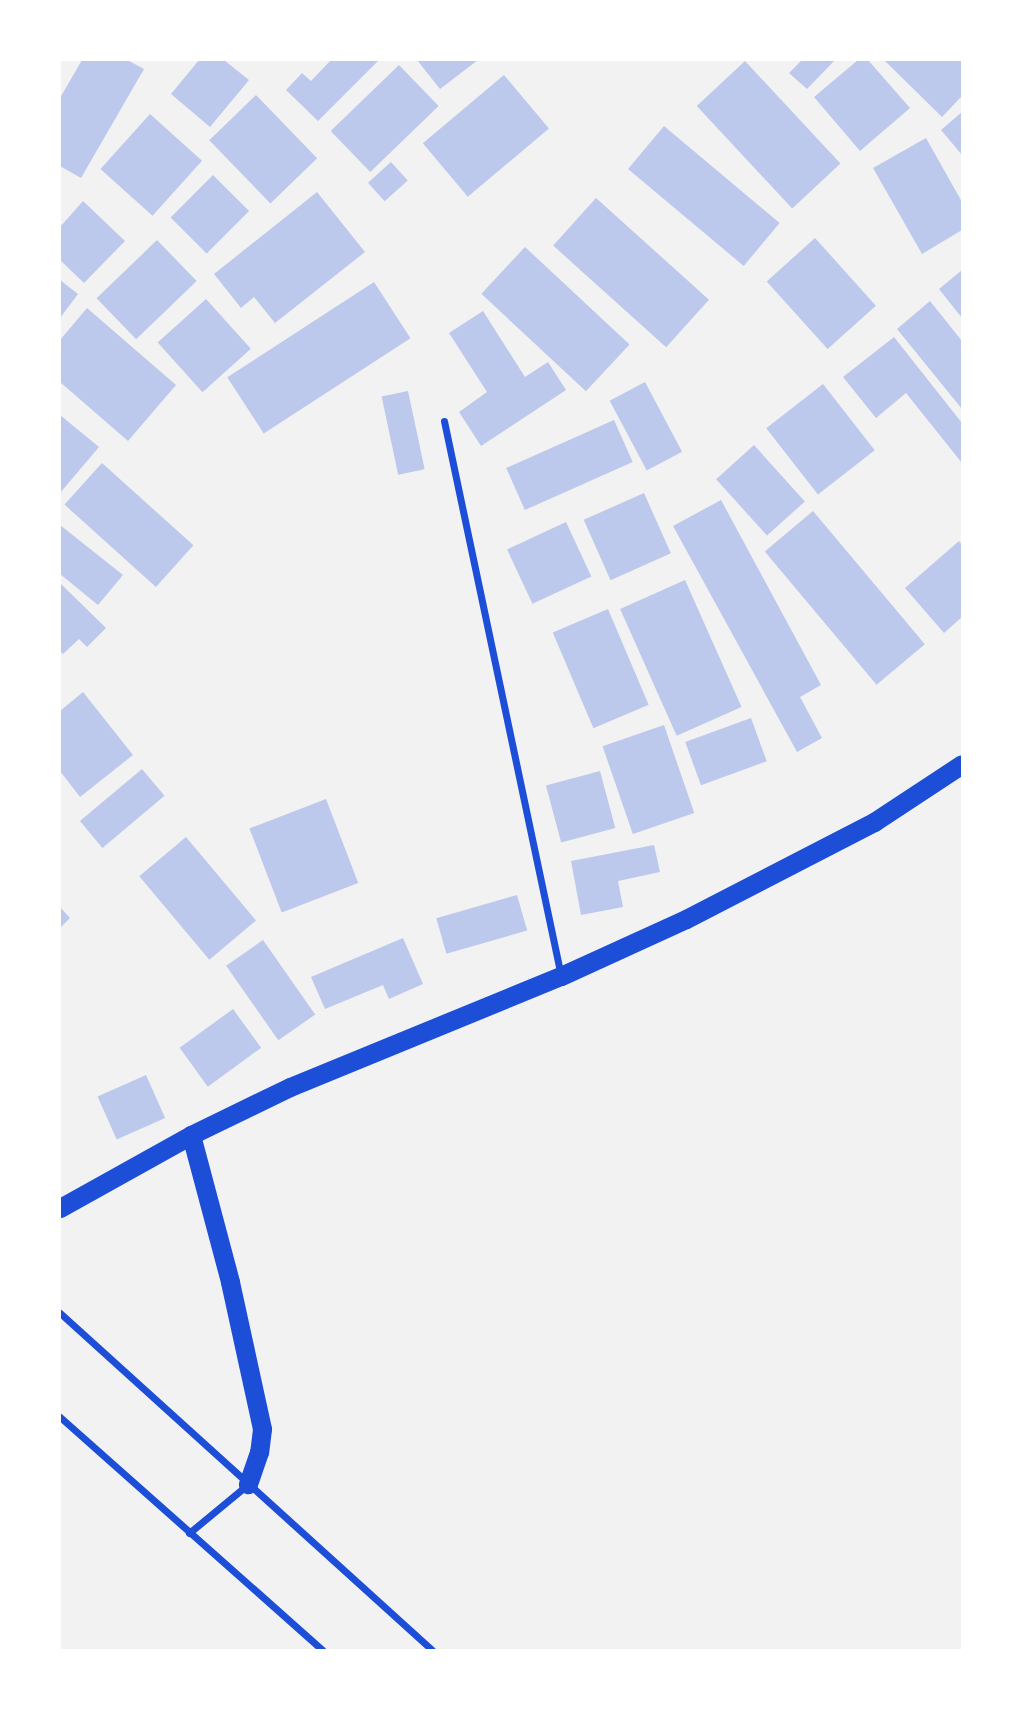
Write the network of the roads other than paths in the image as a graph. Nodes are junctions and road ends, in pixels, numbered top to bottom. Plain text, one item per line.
1 (444, 421) dead end
2 (962, 764) edge
3 (561, 976) junction
4 (191, 1135) junction
5 (60, 1208) edge
6 (60, 1313) edge
7 (60, 1417) edge
8 (248, 1484) junction
9 (189, 1533) junction
10 (322, 1650) edge
11 (432, 1650) edge

1 - 3 street
2 - 3 highway
3 - 4 highway
4 - 5 highway
4 - 8 highway
6 - 8 street
7 - 9 street
8 - 9 street
8 - 11 street
9 - 10 street

